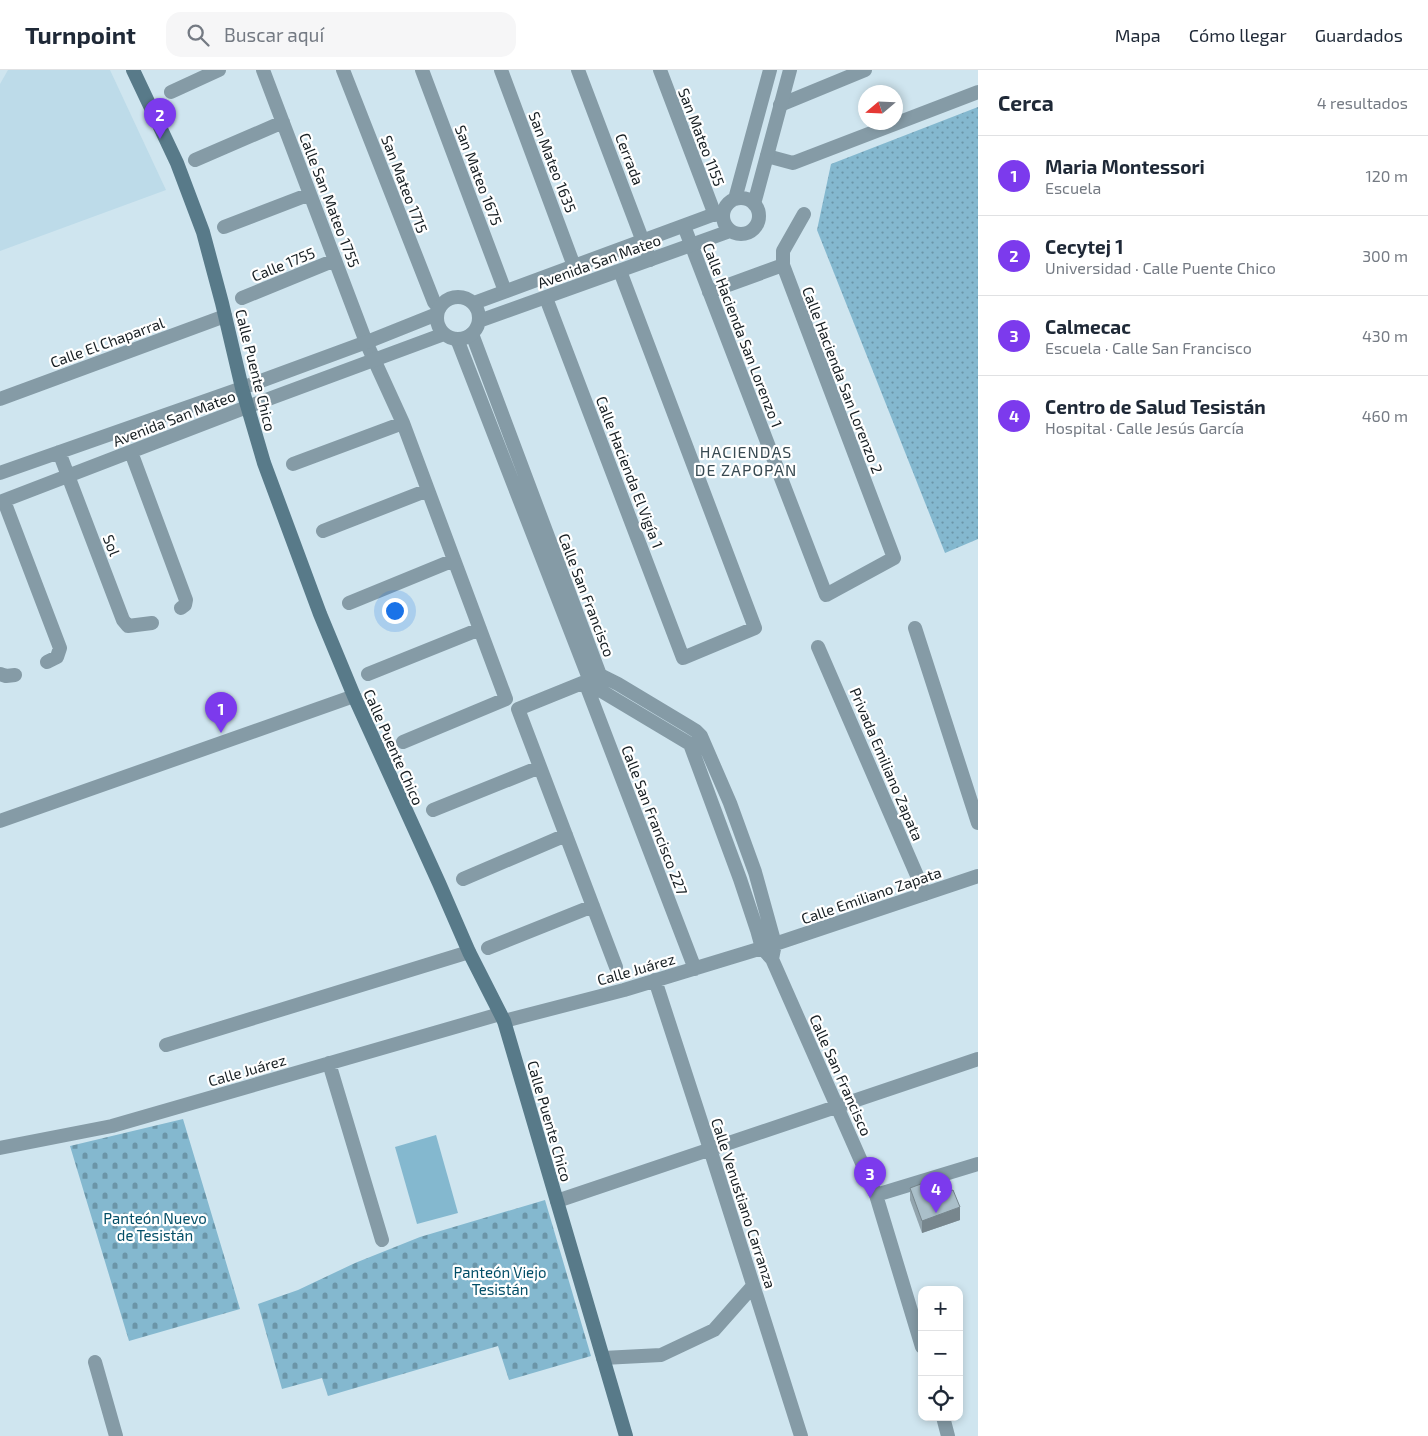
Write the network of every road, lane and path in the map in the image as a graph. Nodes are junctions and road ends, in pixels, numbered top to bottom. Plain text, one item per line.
1 (133, 70) edge
2 (219, 70) edge
3 (263, 70) edge
4 (343, 70) edge
5 (422, 70) edge
6 (501, 70) edge
7 (578, 70) edge
8 (660, 70) edge
9 (770, 70) edge
10 (790, 70) edge
11 (865, 70) edge
12 (172, 92) dead end
13 (978, 92) edge
14 (780, 105) junction
15 (283, 122) junction
16 (767, 156) junction
17 (195, 160) dead end
18 (310, 194) junction
19 (735, 199) junction
20 (754, 204) junction
21 (719, 213) junction
22 (804, 214) dead end
23 (684, 226) junction
24 (224, 227) dead end
25 (730, 231) junction
26 (643, 241) junction
27 (691, 245) junction
28 (335, 260) junction
29 (650, 260) junction
30 (783, 265) junction
31 (571, 267) junction
32 (620, 271) junction
33 (574, 288) junction
34 (505, 291) junction
35 (709, 292) junction
36 (242, 298) dead end
37 (546, 298) junction
38 (474, 303) junction
39 (438, 311) junction
40 (225, 316) junction
41 (479, 321) junction
42 (472, 334) junction
43 (450, 337) junction
44 (366, 342) junction
45 (350, 348) junction
46 (375, 360) junction
47 (356, 368) junction
48 (242, 388) junction
49 (0, 399) edge
50 (247, 407) junction
51 (403, 423) junction
52 (59, 452) junction
53 (131, 452) junction
54 (292, 464) dead end
55 (0, 473) edge
56 (68, 475) junction
57 (428, 490) junction
58 (2, 502) edge
59 (323, 531) dead end
60 (454, 560) junction
61 (826, 595) joint
62 (349, 603) dead end
63 (181, 608) dead end
64 (152, 624) dead end
65 (915, 628) dead end
66 (480, 629) junction
67 (818, 646) dead end
68 (47, 662) dead end
69 (0, 674) edge
70 (368, 674) dead end
71 (14, 675) dead end
72 (592, 679) junction
73 (354, 696) junction
74 (696, 731) junction
75 (403, 742) dead end
76 (690, 744) junction
77 (540, 767) junction
78 (730, 804) junction
79 (433, 810) dead end
80 (714, 810) junction
81 (0, 821) edge
82 (978, 823) edge
83 (566, 836) junction
84 (754, 872) junction
85 (978, 876) edge
86 (463, 879) dead end
87 (740, 879) junction
88 (925, 894) junction
89 (592, 906) junction
90 (769, 946) junction
91 (488, 948) dead end
92 (469, 952) junction
93 (616, 967) dead end
94 (695, 969) junction
95 (655, 980) junction
96 (502, 1018) junction
97 (166, 1045) dead end
98 (978, 1059) edge
99 (329, 1063) junction
100 (837, 1106) junction
101 (0, 1148) edge
102 (710, 1148) junction
103 (978, 1164) edge
104 (876, 1195) junction
105 (557, 1200) junction
106 (382, 1240) dead end
107 (753, 1286) junction
108 (918, 1334) edge
109 (603, 1358) junction
110 (95, 1362) dead end
111 (944, 1421) edge
112 (116, 1436) edge
113 (626, 1436) edge
114 (801, 1436) edge
115 (948, 1436) edge

1 - 40 main road, Calle Puente Chico
2 - 12 street
3 - 15 street, Calle San Mateo 1755
4 - 39 street, San Mateo 1715
5 - 34 street, San Mateo 1675
6 - 31 street, San Mateo 1635
7 - 26 street, Cerrada
8 - 21 street, San Mateo 1155
9 - 19 street, Avenida San Mateo
10 - 14 street, Avenida San Mateo
11 - 14 street
13 - 16 street
14 - 16 street, Avenida San Mateo
15 - 17 street
15 - 18 street, Calle San Mateo 1755
16 - 20 street, Avenida San Mateo
18 - 24 street
18 - 28 street, Calle San Mateo 1755
19 - 20 street
19 - 21 street, Avenida San Mateo
20 - 25 street, Avenida San Mateo
21 - 23 street, Avenida San Mateo
21 - 25 street
22 - 30 street
23 - 26 street, Avenida San Mateo
23 - 27 street, Calle Hacienda San Lorenzo 1
25 - 27 street, Avenida San Mateo
26 - 29 street, Cerrada
26 - 31 street, Avenida San Mateo
27 - 29 street, Avenida San Mateo
27 - 35 street, Calle Hacienda San Lorenzo 1
28 - 36 street, Calle 1755
28 - 44 street, Calle San Mateo 1755
29 - 32 street, Avenida San Mateo
30 - 35 street
30 - 61 street, Calle Hacienda San Lorenzo 2
31 - 33 street, San Mateo 1635
31 - 34 street, Avenida San Mateo
32 - 33 street, Avenida San Mateo
32 - 37 street, Calle Hacienda El Vigía 1
33 - 37 street, Avenida San Mateo
34 - 38 street, Avenida San Mateo
35 - 61 street, Calle Hacienda San Lorenzo 1
37 - 41 street, Avenida San Mateo
38 - 39 street, Avenida San Mateo
38 - 41 street
39 - 43 street
39 - 44 street, Avenida San Mateo
40 - 48 main road, Calle Puente Chico
40 - 49 street, Calle El Chaparral
41 - 42 street
42 - 43 street, Avenida San Mateo
42 - 72 street, Calle San Francisco
43 - 46 street, Avenida San Mateo
43 - 72 street, Calle San Francisco
44 - 45 street, Avenida San Mateo
44 - 46 street, Calle San Mateo 1755
45 - 47 street
45 - 48 street, Avenida San Mateo
46 - 47 street, Avenida San Mateo
46 - 51 street, Calle San Mateo 1755
47 - 50 street, Avenida San Mateo
48 - 50 main road, Calle Puente Chico
48 - 52 street, Avenida San Mateo
50 - 53 street, Avenida San Mateo
50 - 73 main road, Calle Puente Chico
51 - 54 street
51 - 57 street, Calle San Mateo 1755
52 - 55 street, Avenida San Mateo
52 - 56 street, Sol
53 - 56 street, Avenida San Mateo
53 - 63 street
56 - 58 street, Avenida San Mateo
56 - 64 street, Sol
57 - 59 street
57 - 60 street, Calle San Mateo 1755
58 - 68 street
60 - 62 street
60 - 66 street, Calle San Mateo 1755
65 - 82 street
66 - 70 street
66 - 75 street, Calle San Mateo 1755
67 - 88 street, Privada Emiliano Zapata
69 - 71 street
72 - 74 street, Calle San Francisco
72 - 76 street, Calle San Francisco
72 - 77 street
72 - 94 street, Calle San Francisco 227
73 - 81 street
73 - 92 main road, Calle Puente Chico
74 - 76 street
74 - 78 street, Calle San Francisco
76 - 80 street, Calle San Francisco
77 - 79 street
77 - 83 street
78 - 80 street
78 - 84 street, Calle San Francisco
80 - 87 street, Calle San Francisco
83 - 86 street
83 - 89 street
84 - 87 street
84 - 90 street, Calle San Francisco
85 - 88 street, Calle Emiliano Zapata
87 - 90 street, Calle San Francisco
88 - 90 street, Calle Emiliano Zapata
89 - 91 street
89 - 93 street
90 - 94 street, Calle Juárez
90 - 100 street, Calle San Francisco
92 - 96 main road, Calle Puente Chico
92 - 97 street
94 - 95 street, Calle Juárez
95 - 96 street, Calle Juárez
95 - 102 street, Calle Venustiano Carranza
96 - 99 street, Calle Juárez
96 - 105 main road, Calle Puente Chico
98 - 100 street
99 - 101 street, Calle Juárez
99 - 106 street
100 - 102 street
100 - 104 street, Calle San Francisco
102 - 105 street
102 - 107 street, Calle Venustiano Carranza
103 - 104 street
104 - 108 street, Calle San Francisco
105 - 109 main road, Calle Puente Chico
107 - 109 street
107 - 114 street, Calle Venustiano Carranza
109 - 113 main road, Calle Puente Chico
110 - 112 street
111 - 115 street

